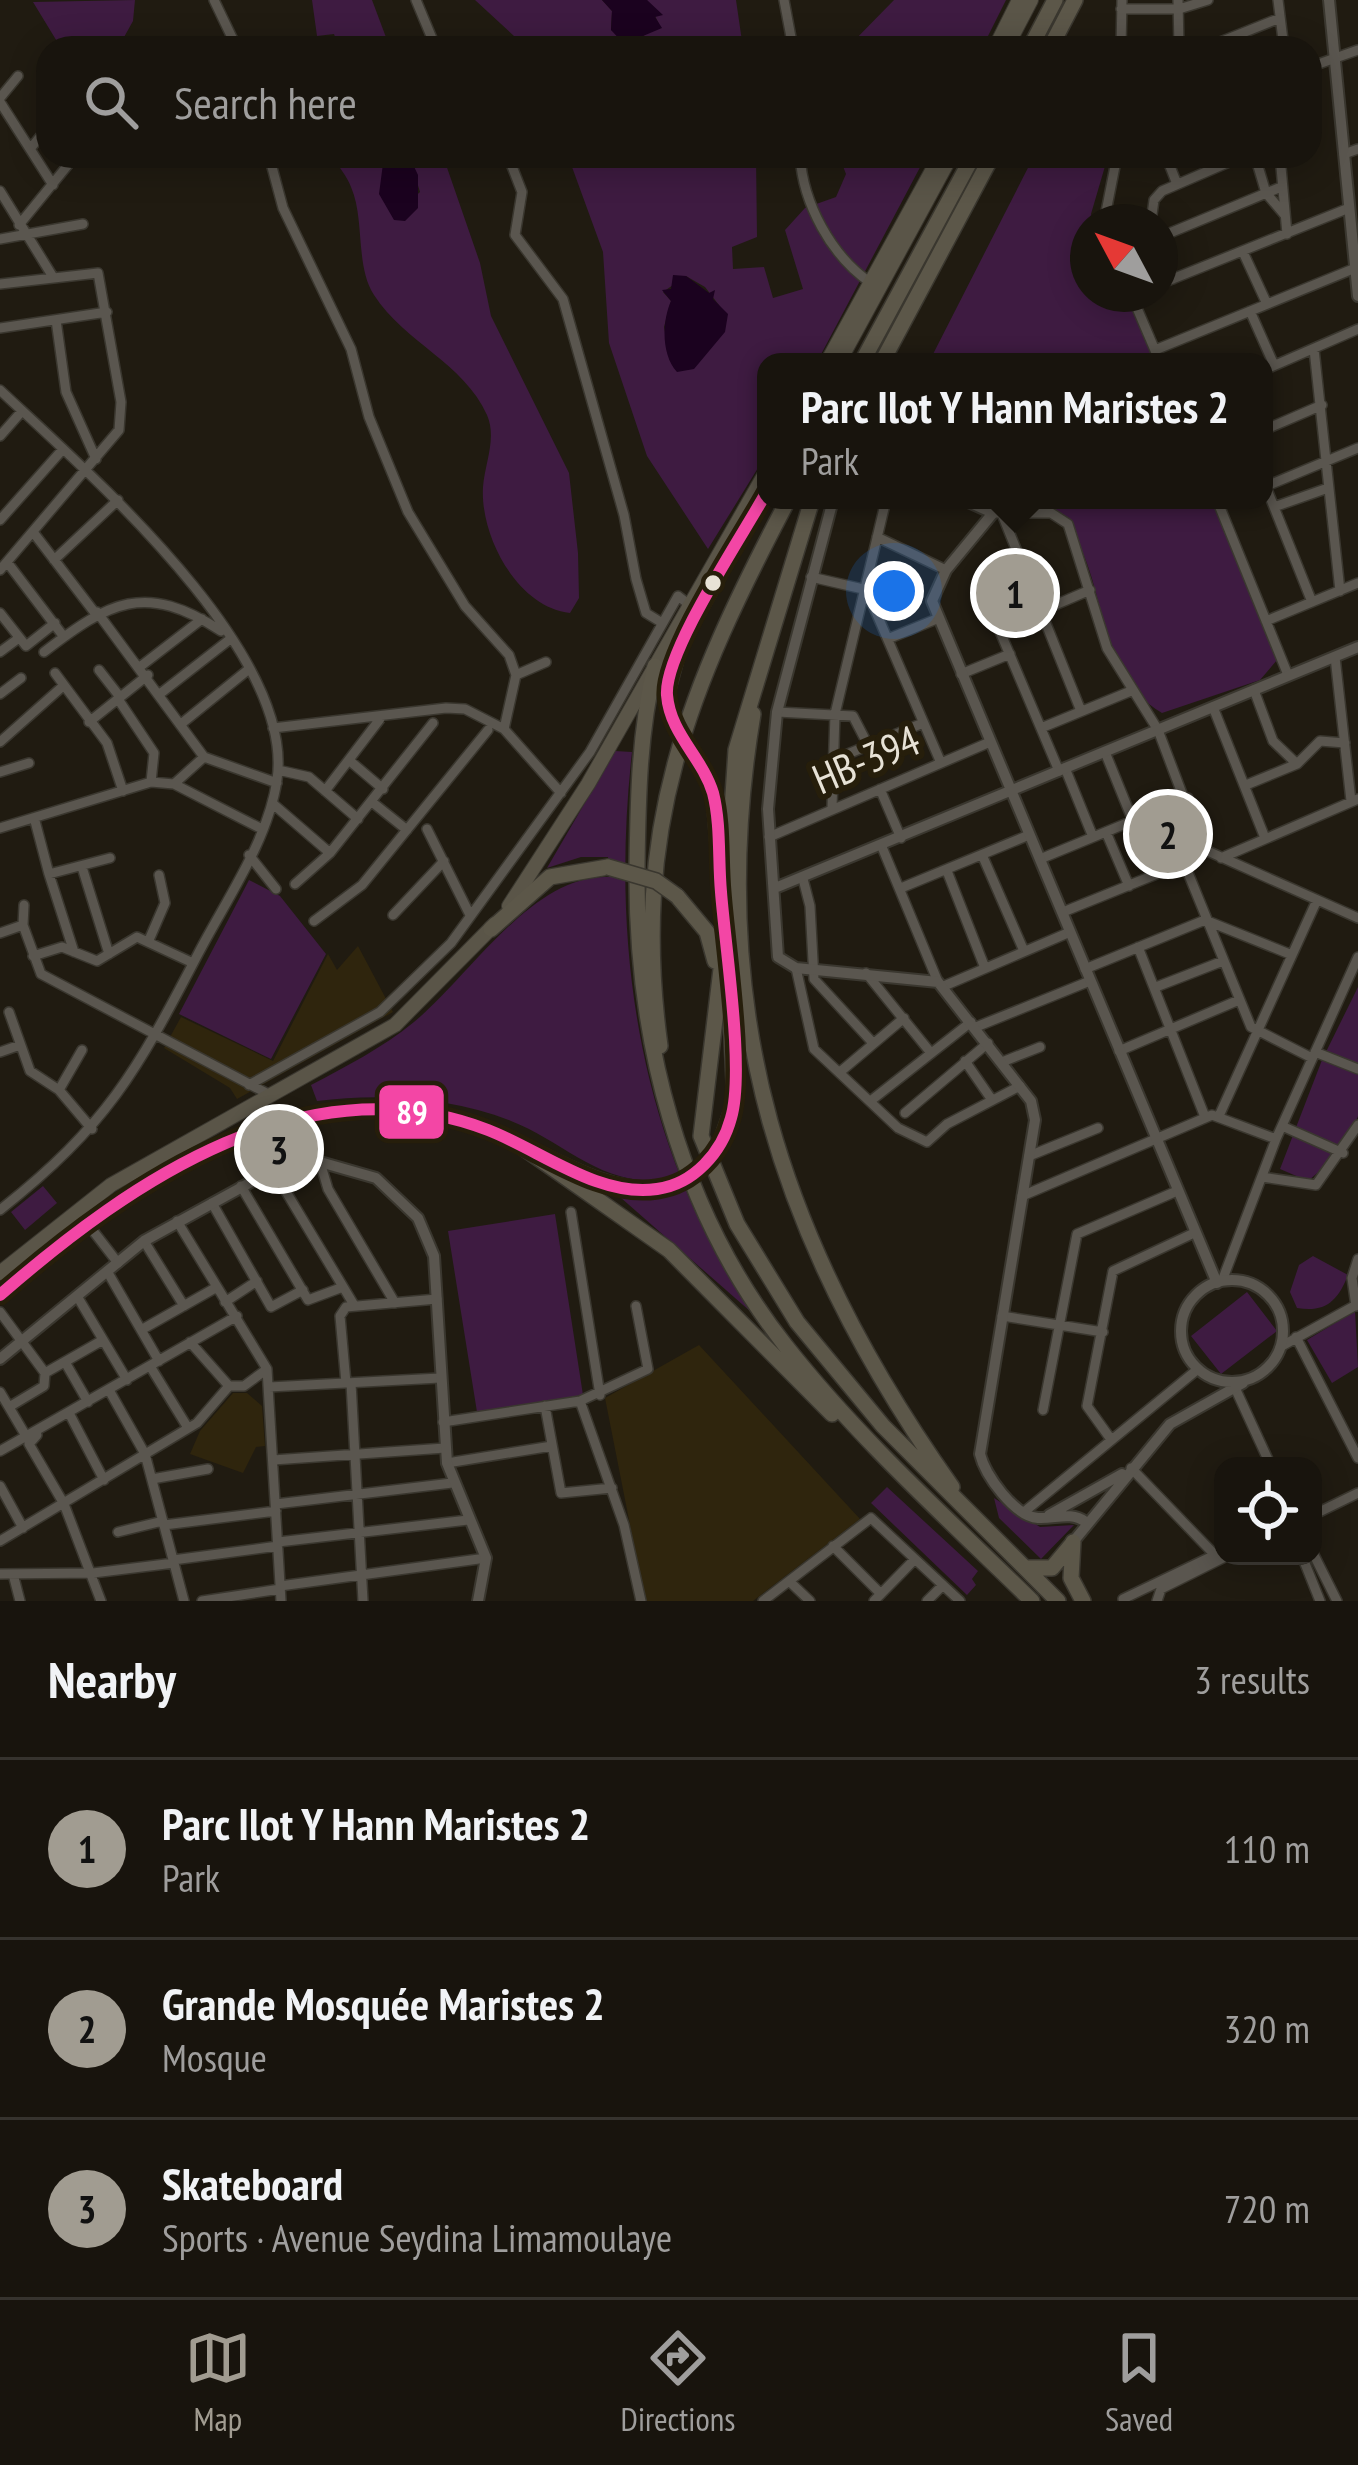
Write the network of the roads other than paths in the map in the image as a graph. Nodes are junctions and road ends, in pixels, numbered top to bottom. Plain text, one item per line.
1 (214, 0) edge
2 (416, 0) edge
3 (784, 0) edge
4 (1019, 0) edge
5 (1031, 0) edge
6 (1055, 0) edge
7 (1076, 0) edge
8 (1208, 0) edge
9 (1279, 0) edge
10 (1329, 0) edge
11 (1122, 4) edge
12 (1178, 5) edge
13 (1280, 18) junction
14 (231, 36) edge
15 (431, 36) edge
16 (791, 36) edge
17 (1001, 36) edge
18 (1012, 36) edge
19 (1036, 36) edge
20 (1056, 36) edge
21 (1121, 36) edge
22 (1179, 36) edge
23 (1235, 36) edge
24 (1282, 36) edge
25 (1358, 50) edge
26 (1334, 57) junction
27 (1322, 62) edge
28 (19, 76) dead end
29 (0, 100) edge
30 (36, 142) edge
31 (30, 149) junction
32 (1358, 149) edge
33 (1344, 154) junction
34 (36, 158) edge
35 (42, 168) edge
36 (66, 168) edge
37 (272, 168) edge
38 (513, 168) edge
39 (800, 168) edge
40 (933, 168) edge
41 (944, 168) edge
42 (967, 168) edge
43 (986, 168) edge
44 (1114, 168) edge
45 (1171, 168) edge
46 (1215, 168) edge
47 (1258, 168) edge
48 (1280, 168) edge
49 (53, 184) junction
50 (1177, 184) junction
51 (1281, 187) junction
52 (0, 190) edge
53 (1266, 194) junction
54 (1107, 204) edge
55 (1153, 204) edge
56 (1349, 208) junction
57 (1284, 214) junction
58 (83, 224) dead end
59 (22, 230) junction
60 (1178, 233) edge
61 (1287, 234) junction
62 (0, 239) edge
63 (1244, 252) junction
64 (1357, 268) edge
65 (53, 277) junction
66 (1178, 277) edge
67 (871, 283) junction
68 (0, 284) edge
69 (1358, 296) edge
70 (1267, 304) junction
71 (1250, 311) junction
72 (106, 312) junction
73 (1140, 312) edge
74 (56, 320) junction
75 (0, 328) edge
76 (1358, 329) edge
77 (1314, 349) junction
78 (1155, 350) junction
79 (832, 353) edge
80 (844, 353) edge
81 (867, 353) edge
82 (887, 353) edge
83 (1156, 353) edge
84 (1264, 353) edge
85 (1273, 366) edge
86 (0, 390) edge
87 (1322, 405) junction
88 (22, 411) junction
89 (1273, 426) edge
90 (0, 436) edge
91 (1358, 448) edge
92 (63, 449) junction
93 (96, 459) junction
94 (1327, 460) junction
95 (86, 470) junction
96 (1273, 482) edge
97 (757, 488) edge
98 (1328, 488) junction
99 (118, 500) junction
100 (1274, 507) joint
101 (757, 509) edge
102 (784, 509) edge
103 (809, 509) edge
104 (830, 509) edge
105 (884, 509) edge
106 (987, 509) edge
107 (1225, 509) edge
108 (997, 513) junction
109 (0, 520) edge
110 (33, 532) junction
111 (877, 536) junction
112 (54, 560) junction
113 (3, 566) edge
114 (1021, 567) junction
115 (946, 570) junction
116 (811, 577) junction
117 (1358, 584) edge
118 (863, 589) junction
119 (1090, 590) junction
120 (1340, 591) junction
121 (1312, 602) junction
122 (691, 606) junction
123 (1040, 611) junction
124 (96, 612) junction
125 (0, 613) edge
126 (773, 614) junction
127 (939, 618) junction
128 (202, 619) junction
129 (1266, 621) junction
130 (659, 622) junction
131 (55, 623) junction
132 (999, 629) junction
133 (226, 636) junction
134 (64, 637) junction
135 (19, 638) junction
136 (890, 638) junction
137 (1358, 647) edge
138 (0, 652) edge
139 (44, 652) dead end
140 (1010, 654) junction
141 (1335, 657) junction
142 (546, 662) dead end
143 (655, 666) junction
144 (249, 669) junction
145 (99, 670) dead end
146 (145, 670) junction
147 (55, 673) dead end
148 (961, 674) junction
149 (516, 675) junction
150 (1288, 675) junction
151 (21, 678) dead end
152 (63, 686) junction
153 (1254, 690) junction
154 (1131, 692) junction
155 (160, 693) junction
156 (0, 694) edge
157 (119, 698) junction
158 (1213, 707) junction
159 (1082, 711) junction
160 (777, 712) junction
161 (835, 714) junction
162 (380, 718) junction
163 (88, 722) junction
164 (433, 723) dead end
165 (923, 723) junction
166 (181, 724) junction
167 (273, 728) junction
168 (1041, 728) junction
169 (504, 729) junction
170 (488, 730) dead end
171 (1158, 730) junction
172 (0, 742) edge
173 (990, 742) junction
174 (1345, 743) junction
175 (868, 745) junction
176 (1105, 752) junction
177 (204, 757) junction
178 (833, 760) junction
179 (350, 761) junction
180 (29, 763) dead end
181 (941, 763) junction
182 (1297, 764) junction
183 (278, 770) junction
184 (1062, 770) junction
185 (0, 772) edge
186 (151, 782) junction
187 (277, 783) junction
188 (174, 784) junction
189 (1246, 785) junction
190 (383, 789) junction
191 (880, 789) junction
192 (123, 791) junction
193 (325, 791) junction
194 (1011, 791) junction
195 (561, 794) junction
196 (1188, 797) junction
197 (1355, 800) edge
198 (372, 802) junction
199 (272, 803) junction
200 (832, 808) junction
201 (0, 813) edge
202 (358, 819) junction
203 (35, 821) junction
204 (1133, 821) junction
205 (1, 828) edge
206 (262, 829) junction
207 (427, 829) dead end
208 (407, 830) junction
209 (1106, 832) junction
210 (1029, 835) junction
211 (769, 837) junction
212 (1093, 837) junction
213 (901, 838) junction
214 (1265, 838) junction
215 (882, 848) junction
216 (1203, 849) junction
217 (330, 853) junction
218 (249, 855) junction
219 (983, 857) junction
220 (1221, 858) junction
221 (110, 859) dead end
222 (1040, 859) junction
223 (444, 861) junction
224 (1184, 863) junction
225 (82, 867) junction
226 (947, 872) junction
227 (50, 874) junction
228 (159, 875) dead end
229 (802, 879) junction
230 (295, 884) dead end
231 (1129, 886) junction
232 (775, 888) junction
233 (901, 888) junction
234 (276, 889) dead end
235 (1317, 900) junction
236 (24, 905) dead end
237 (1063, 912) junction
238 (393, 915) dead end
239 (470, 915) junction
240 (1358, 918) edge
241 (1205, 920) junction
242 (314, 921) dead end
243 (724, 922) junction
244 (23, 926) junction
245 (491, 928) junction
246 (1070, 932) junction
247 (0, 933) edge
248 (148, 940) junction
249 (712, 942) junction
250 (451, 943) junction
251 (1138, 947) junction
252 (1024, 951) junction
253 (74, 952) junction
254 (109, 954) junction
255 (1292, 955) junction
256 (33, 956) junction
257 (467, 956) junction
258 (1358, 957) edge
259 (1223, 961) junction
260 (193, 963) junction
261 (725, 966) junction
262 (796, 968) junction
263 (985, 968) junction
264 (812, 970) junction
265 (866, 973) junction
266 (1087, 975) junction
267 (941, 984) junction
268 (1156, 987) junction
269 (1239, 1000) junction
270 (9, 1012) dead end
271 (715, 1012) junction
272 (904, 1018) junction
273 (974, 1025) junction
274 (1173, 1027) junction
275 (1256, 1034) junction
276 (155, 1037) junction
277 (873, 1043) junction
278 (988, 1043) junction
279 (20, 1046) junction
280 (1040, 1047) dead end
281 (82, 1050) dead end
282 (1119, 1051) junction
283 (0, 1052) edge
284 (931, 1052) junction
285 (1314, 1055) junction
286 (965, 1061) junction
287 (1002, 1062) junction
288 (1358, 1069) edge
289 (840, 1072) junction
290 (249, 1084) junction
291 (1019, 1086) junction
292 (59, 1090) junction
293 (272, 1096) junction
294 (873, 1099) junction
295 (992, 1100) junction
296 (905, 1113) dead end
297 (1219, 1116) junction
298 (1205, 1118) junction
299 (1358, 1125) edge
300 (1282, 1126) junction
301 (1098, 1128) dead end
302 (92, 1129) junction
303 (511, 1139) junction
304 (1276, 1139) junction
305 (1156, 1142) junction
306 (1343, 1153) junction
307 (1029, 1156) junction
308 (686, 1160) junction
309 (320, 1162) junction
310 (273, 1170) junction
311 (1262, 1177) junction
312 (241, 1186) junction
313 (1177, 1191) junction
314 (1022, 1196) junction
315 (212, 1203) junction
316 (0, 1210) edge
317 (571, 1212) dead end
318 (177, 1221) junction
319 (87, 1223) junction
320 (1194, 1233) junction
321 (144, 1241) junction
322 (1358, 1259) edge
323 (112, 1267) junction
324 (0, 1274) edge
325 (257, 1282) junction
326 (1220, 1282) junction
327 (217, 1287) junction
328 (343, 1287) junction
329 (302, 1290) junction
330 (0, 1295) edge
331 (76, 1296) junction
332 (436, 1299) junction
333 (225, 1302) junction
334 (395, 1303) junction
335 (354, 1305) junction
336 (184, 1306) junction
337 (636, 1306) dead end
338 (1357, 1306) edge
339 (0, 1312) edge
340 (238, 1316) junction
341 (1002, 1316) junction
342 (1057, 1325) junction
343 (142, 1330) junction
344 (1103, 1332) junction
345 (1296, 1337) junction
346 (24, 1340) junction
347 (103, 1340) junction
348 (190, 1342) junction
349 (1280, 1346) junction
350 (0, 1359) edge
351 (65, 1362) junction
352 (155, 1364) junction
353 (267, 1369) junction
354 (1198, 1370) junction
355 (45, 1373) junction
356 (440, 1378) junction
357 (127, 1380) junction
358 (1246, 1380) junction
359 (349, 1383) junction
360 (230, 1386) junction
361 (269, 1387) junction
362 (110, 1390) junction
363 (1236, 1390) junction
364 (0, 1392) edge
365 (600, 1395) junction
366 (580, 1401) junction
367 (88, 1402) junction
368 (545, 1406) junction
369 (9, 1407) junction
370 (1043, 1409) dead end
371 (68, 1413) junction
372 (443, 1422) junction
373 (49, 1424) junction
374 (188, 1429) junction
375 (26, 1436) junction
376 (1110, 1438) junction
377 (552, 1446) junction
378 (445, 1448) junction
379 (0, 1451) edge
380 (355, 1452) junction
381 (145, 1454) junction
382 (1267, 1457) edge
383 (885, 1458) junction
384 (1358, 1458) edge
385 (273, 1460) junction
386 (447, 1463) junction
387 (1131, 1468) junction
388 (208, 1469) dead end
389 (104, 1480) junction
390 (152, 1480) junction
391 (452, 1483) junction
392 (0, 1486) edge
393 (612, 1488) junction
394 (1358, 1493) edge
395 (358, 1494) junction
396 (64, 1504) junction
397 (276, 1507) junction
398 (1322, 1511) edge
399 (1024, 1512) junction
400 (1047, 1516) junction
401 (468, 1520) junction
402 (1086, 1522) junction
403 (163, 1523) junction
404 (23, 1528) junction
405 (118, 1532) dead end
406 (988, 1532) junction
407 (360, 1535) junction
408 (0, 1540) edge
409 (1073, 1542) junction
410 (278, 1544) junction
411 (833, 1546) junction
412 (1214, 1546) edge
413 (486, 1558) junction
414 (1214, 1558) edge
415 (915, 1559) junction
416 (1214, 1559) edge
417 (174, 1562) junction
418 (1311, 1565) edge
419 (1315, 1565) edge
420 (1025, 1568) junction
421 (93, 1573) junction
422 (0, 1574) edge
423 (13, 1574) junction
424 (362, 1575) junction
425 (789, 1581) junction
426 (943, 1585) junction
427 (281, 1592) edge
428 (877, 1597) edge
429 (1123, 1599) edge
430 (20, 1601) edge
431 (101, 1601) edge
432 (184, 1601) edge
433 (202, 1601) edge
434 (363, 1601) edge
435 (478, 1601) edge
436 (640, 1601) edge
437 (763, 1601) edge
438 (810, 1601) edge
439 (927, 1601) edge
440 (960, 1601) edge
441 (1032, 1601) edge
442 (1058, 1601) edge
443 (1083, 1601) edge
444 (1157, 1601) edge
445 (1320, 1601) edge
446 (1337, 1601) edge

1 - 14 street
2 - 15 street
3 - 16 street
4 - 17 highway
5 - 18 highway
6 - 19 highway
7 - 20 highway
8 - 12 street
9 - 13 street
10 - 26 street
11 - 12 street
11 - 21 street
12 - 22 street
13 - 23 street
13 - 24 street
25 - 26 street
26 - 27 street
26 - 33 street
28 - 29 street
29 - 31 street
30 - 31 street
31 - 34 street
32 - 33 street
33 - 56 street
35 - 49 street
36 - 49 street
37 - 149 street
38 - 130 street
39 - 67 street
40 - 67 highway
41 - 80 highway
42 - 81 highway
43 - 82 highway
44 - 54 street
45 - 50 street
46 - 50 street
47 - 53 street
48 - 51 street
49 - 59 street
50 - 55 street
51 - 53 street
51 - 57 street
52 - 59 street
53 - 57 street
53 - 60 street
56 - 61 street
56 - 64 street
57 - 61 street
58 - 59 street
59 - 62 street
59 - 65 street
61 - 63 street
63 - 66 street
63 - 70 street
64 - 69 street
64 - 70 street
65 - 68 street
65 - 72 street
67 - 79 highway
70 - 71 street
71 - 78 street
71 - 84 street
72 - 74 street
72 - 93 street
73 - 78 street
74 - 75 street
74 - 93 street
76 - 77 street
77 - 85 street
77 - 87 street
78 - 83 street
86 - 88 street
87 - 89 street
87 - 94 street
88 - 90 street
88 - 92 street
91 - 94 street
92 - 95 street
92 - 109 street
93 - 95 street
94 - 96 street
94 - 98 street
95 - 99 street
95 - 110 street
97 - 122 highway
98 - 100 street
98 - 120 street
99 - 112 street
99 - 133 street
100 - 121 street
101 - 243 highway, bridge
102 - 308 highway
103 - 126 highway
104 - 116 street
105 - 111 street
106 - 108 street
107 - 129 street
108 - 114 street
108 - 115 street
108 - 119 street
110 - 112 street
110 - 113 street
111 - 115 street
111 - 118 street
112 - 124 street
113 - 131 street
114 - 123 street
114 - 132 street
115 - 127 street
116 - 118 street
116 - 160 street
117 - 120 street
118 - 136 street
118 - 161 street
119 - 123 street
119 - 154 street
120 - 121 street
121 - 129 street
122 - 130 street
122 - 143 highway
123 - 132 street
123 - 159 street
124 - 128 street
124 - 134 street
124 - 146 street
125 - 135 street
126 - 243 highway
126 - 406 highway
127 - 136 street
127 - 148 street
128 - 133 street
128 - 146 street
129 - 150 street
130 - 195 street
131 - 134 street
131 - 135 street
132 - 140 street
133 - 144 street
133 - 155 street
134 - 139 street
135 - 138 street
136 - 165 street
137 - 141 street
140 - 148 street
140 - 168 street
141 - 150 street
141 - 174 street
142 - 149 street
143 - 245 highway
143 - 308 highway
144 - 166 street
144 - 167 street
145 - 157 street
146 - 155 street
146 - 157 street
147 - 152 street
148 - 173 street
149 - 169 street
150 - 153 street
151 - 156 street
152 - 163 street
152 - 172 street
153 - 158 street
153 - 182 street
154 - 159 street
154 - 171 street
155 - 166 street
157 - 163 street
157 - 186 street
158 - 171 street
158 - 189 street
159 - 168 street
160 - 161 street
160 - 211 street
161 - 175 street
161 - 178 street
162 - 167 street
162 - 169 street
162 - 179 street
163 - 192 street
164 - 190 street
165 - 175 street
165 - 181 street
166 - 177 street
167 - 183 street
168 - 184 street
169 - 195 street
170 - 208 street
171 - 176 street
171 - 196 street
173 - 181 street, HB-394
173 - 194 street
174 - 182 street
174 - 197 street
175 - 178 street
176 - 184 street
176 - 204 street
177 - 187 street
177 - 188 street
178 - 200 street
179 - 190 street
179 - 193 street
180 - 185 street
181 - 191 street, HB-394
182 - 189 street
183 - 187 street
183 - 193 street
184 - 194 street
184 - 212 street
186 - 188 street
186 - 192 street
187 - 199 street
188 - 206 street
189 - 214 street
190 - 198 street
191 - 200 street, HB-394
191 - 213 street
192 - 203 street
193 - 202 street
194 - 210 street
194 - 213 street
195 - 239 street
196 - 204 street
196 - 216 street
197 - 214 street
198 - 202 street
198 - 208 street
199 - 206 street
199 - 217 street
200 - 211 street, HB-394
201 - 205 street
202 - 217 street
203 - 205 street
203 - 227 street
204 - 209 street
206 - 218 street
207 - 223 street
208 - 242 street
209 - 212 street
209 - 231 street
210 - 219 street
210 - 222 street
211 - 232 street
212 - 222 street
213 - 215 street
214 - 220 street
215 - 229 street
215 - 233 street
216 - 220 street
216 - 224 street
217 - 230 street
218 - 234 street
218 - 260 street
219 - 226 street
219 - 252 street
220 - 235 street
221 - 225 street
222 - 237 street
223 - 238 street
223 - 239 street
224 - 231 street
224 - 241 street
225 - 227 street
225 - 254 street
226 - 233 street
226 - 263 street
227 - 253 street
228 - 248 street
229 - 232 street
229 - 264 street
231 - 237 street
232 - 262 street
233 - 267 street
235 - 240 street
235 - 255 street
236 - 244 street
237 - 246 street
239 - 250 street
241 - 251 street
241 - 255 street
241 - 259 street
243 - 261 highway
244 - 247 street
244 - 256 street
245 - 249 highway, bridge
245 - 257 highway
246 - 252 street
246 - 266 street
248 - 254 street
248 - 260 street
249 - 261 highway
249 - 271 highway
250 - 257 street
250 - 290 street
251 - 266 street
251 - 268 street
252 - 263 street
253 - 254 street
253 - 256 street
255 - 275 street
256 - 276 street
257 - 293 highway
258 - 285 street
259 - 268 street
259 - 269 street
260 - 276 street
261 - 271 highway
261 - 303 highway, bridge
262 - 264 street
262 - 289 street
263 - 267 street
264 - 265 street
264 - 277 street
265 - 267 street
265 - 272 street
266 - 273 street
266 - 282 street
267 - 273 street
268 - 274 street
269 - 274 street
269 - 275 street
270 - 279 street
271 - 406 highway
272 - 277 street
272 - 284 street
273 - 278 street
273 - 284 street
274 - 282 street
274 - 298 street
275 - 285 street
275 - 297 street
276 - 290 street
276 - 302 street
277 - 289 street
278 - 286 street
278 - 287 street
279 - 283 street
279 - 292 street
280 - 287 street
281 - 292 street
282 - 305 street
284 - 294 street
285 - 288 street
285 - 300 street
286 - 295 street
286 - 296 street
287 - 291 street
289 - 294 street
290 - 293 street
291 - 295 street
291 - 307 street
292 - 302 street
293 - 324 highway
294 - 295 street
297 - 298 street
297 - 304 street
298 - 305 street
299 - 306 street
300 - 304 street
300 - 306 street
301 - 307 street
302 - 316 street
303 - 319 highway
303 - 383 highway
304 - 311 street
305 - 313 street
305 - 314 street
306 - 311 street
307 - 314 street
308 - 383 highway
309 - 310 street
309 - 332 street
309 - 334 street
310 - 312 street
310 - 328 street
311 - 326 street
312 - 315 street
312 - 329 street
313 - 320 street
313 - 342 street
314 - 341 street
315 - 318 street
315 - 325 street
317 - 365 street
318 - 321 street
318 - 327 street
319 - 323 street
319 - 330 highway
320 - 326 street
320 - 344 street
321 - 323 street
321 - 336 street
322 - 338 street
323 - 331 street
323 - 343 street
325 - 329 street
325 - 333 street
326 - 349 street
326 - 354 street
327 - 333 street
327 - 336 street
328 - 329 street
328 - 335 street
331 - 346 street
331 - 347 street
332 - 334 street
332 - 356 street
333 - 340 street
334 - 335 street
335 - 359 street
336 - 343 street
337 - 365 street
338 - 345 street
339 - 346 street
340 - 348 street
340 - 353 street
341 - 342 street
341 - 399 street
342 - 344 street
342 - 370 street
343 - 352 street
344 - 376 street
345 - 349 street
345 - 384 street
346 - 350 street
346 - 355 street
347 - 351 street
347 - 357 street
348 - 352 street
348 - 360 street
349 - 358 street
351 - 355 street
351 - 367 street
352 - 357 street
352 - 374 street
353 - 360 street
353 - 361 street
354 - 358 street
354 - 376 street
355 - 369 street
356 - 359 street
356 - 372 street
357 - 362 street
358 - 363 street
359 - 361 street
359 - 380 street
360 - 374 street
361 - 385 street
362 - 367 street
362 - 381 street
363 - 382 street
363 - 387 street
364 - 369 street
365 - 366 street
366 - 368 street
366 - 393 street
367 - 371 street
368 - 372 street
368 - 377 street
369 - 375 street
371 - 373 street
371 - 389 street
372 - 378 street
373 - 375 street
373 - 396 street
374 - 381 street
375 - 379 street
376 - 399 street
377 - 386 street
377 - 393 street
378 - 380 street
378 - 386 street
380 - 385 street
380 - 395 street
381 - 389 street
381 - 390 street
383 - 441 highway
385 - 397 street
386 - 391 street
387 - 400 street
387 - 402 street
387 - 412 street
388 - 390 street
389 - 396 street
390 - 403 street
391 - 395 street
391 - 401 street
392 - 404 street
393 - 436 street
394 - 398 street
395 - 397 street
395 - 407 street
396 - 404 street
396 - 421 street
397 - 403 street
397 - 410 street
399 - 400 street
400 - 402 street
401 - 407 street
401 - 413 street
402 - 409 street
403 - 405 street
403 - 417 street
404 - 408 street
406 - 420 highway
407 - 410 street
407 - 424 street
409 - 420 highway
409 - 443 highway
410 - 417 street
410 - 427 street
411 - 415 street
411 - 425 street
411 - 428 street
413 - 424 street
413 - 435 street
414 - 429 street
415 - 426 street
415 - 428 street
416 - 444 street
417 - 421 street
417 - 432 street
418 - 445 street
419 - 446 street
420 - 442 highway
421 - 423 street
421 - 431 street
422 - 423 street
423 - 430 street
424 - 427 street
424 - 434 street
425 - 437 street
425 - 438 street
426 - 439 street
426 - 440 street
427 - 433 street

